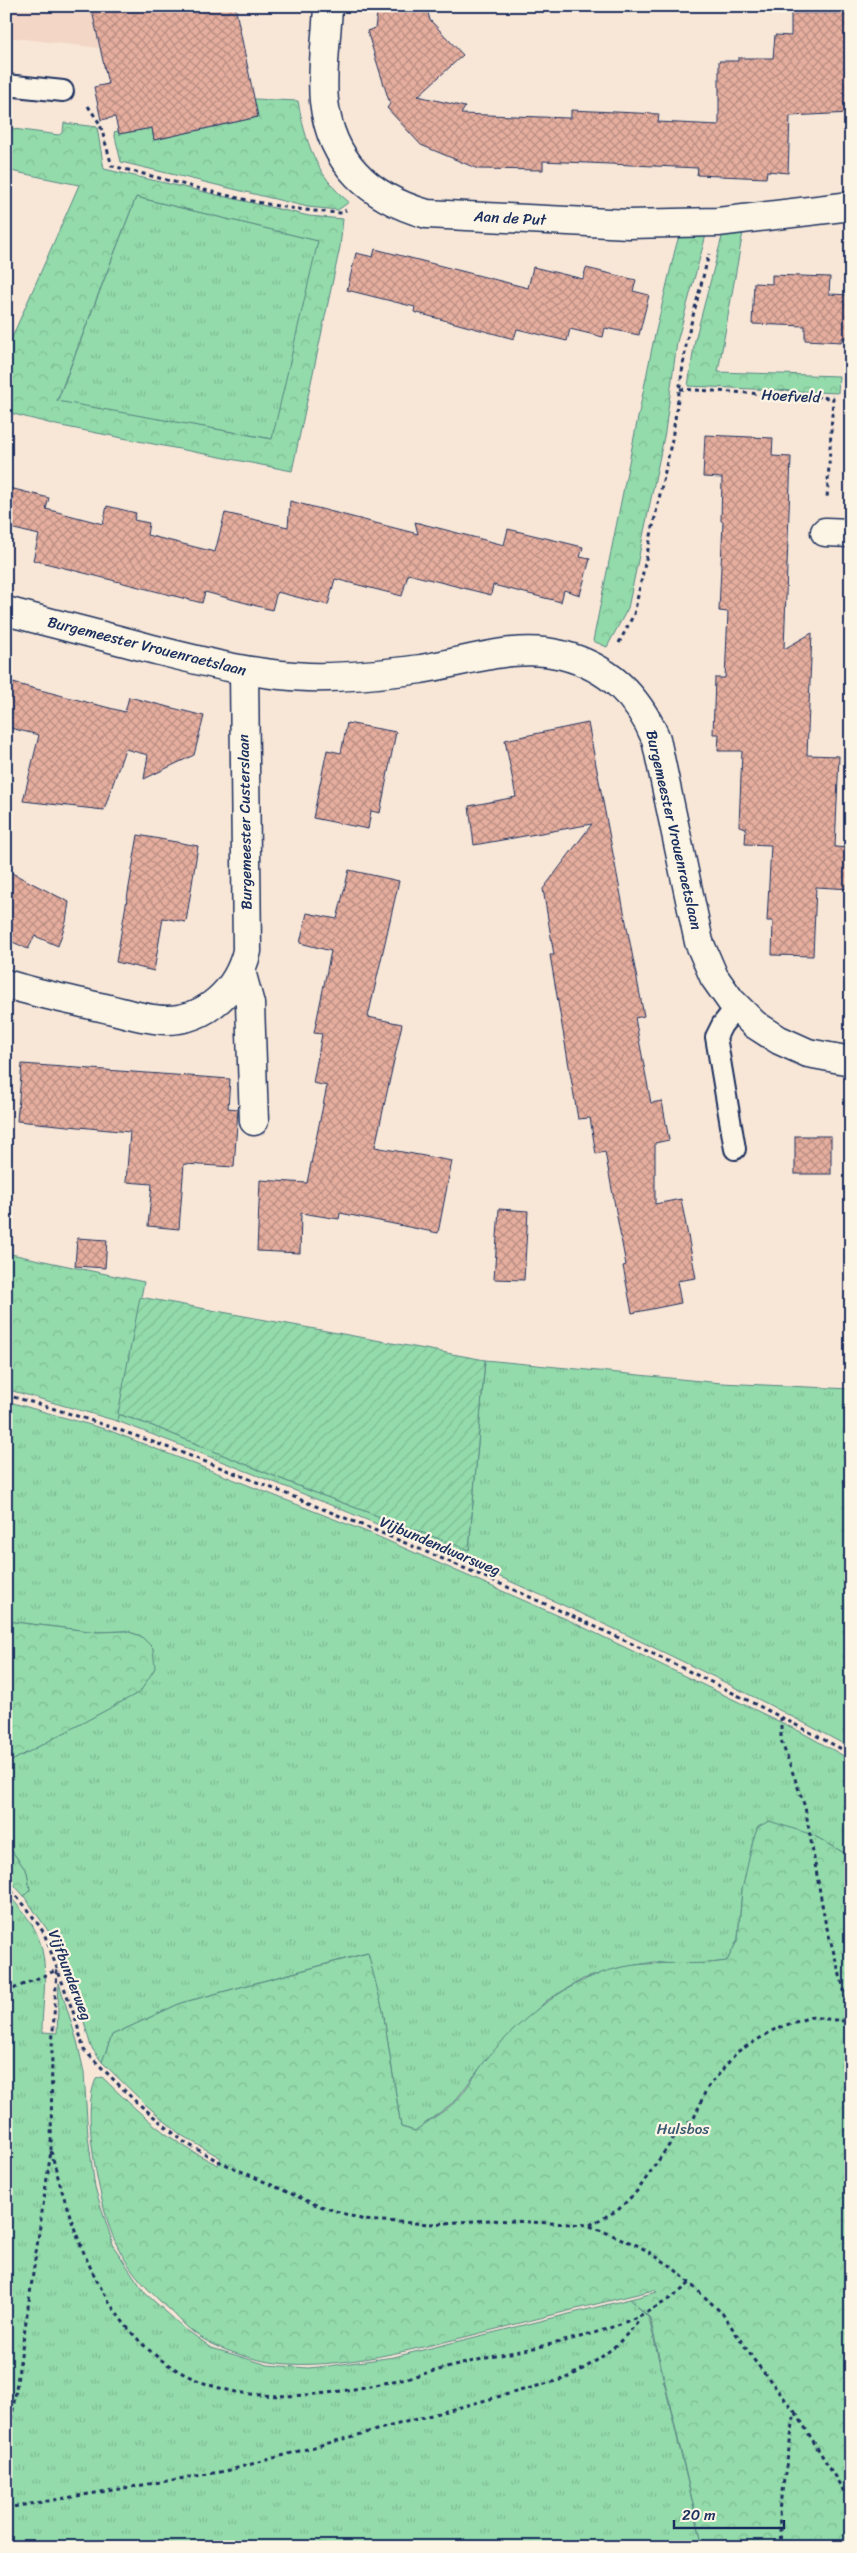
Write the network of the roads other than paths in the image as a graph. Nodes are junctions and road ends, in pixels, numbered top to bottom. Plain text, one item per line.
1 (328, 6) edge
2 (6, 85) edge
3 (63, 91) road end
4 (851, 206) edge
5 (6, 612) edge
6 (244, 671) junction
7 (241, 971) junction
8 (6, 984) edge
9 (737, 1006) junction
10 (851, 1061) edge
11 (254, 1121) dead end
12 (735, 1149) dead end

1 - 4 street, Aan de Put
2 - 3 lane
5 - 6 street, Burgemeester Vrouenraetslaan
6 - 7 street, Burgemeester Custerslaan
6 - 9 street, Burgemeester Vrouenraetslaan
7 - 8 street, Burgemeester Custerslaan
7 - 11 street, Burgemeester Custerslaan
9 - 10 street, Burgemeester Vrouenraetslaan
9 - 12 lane

